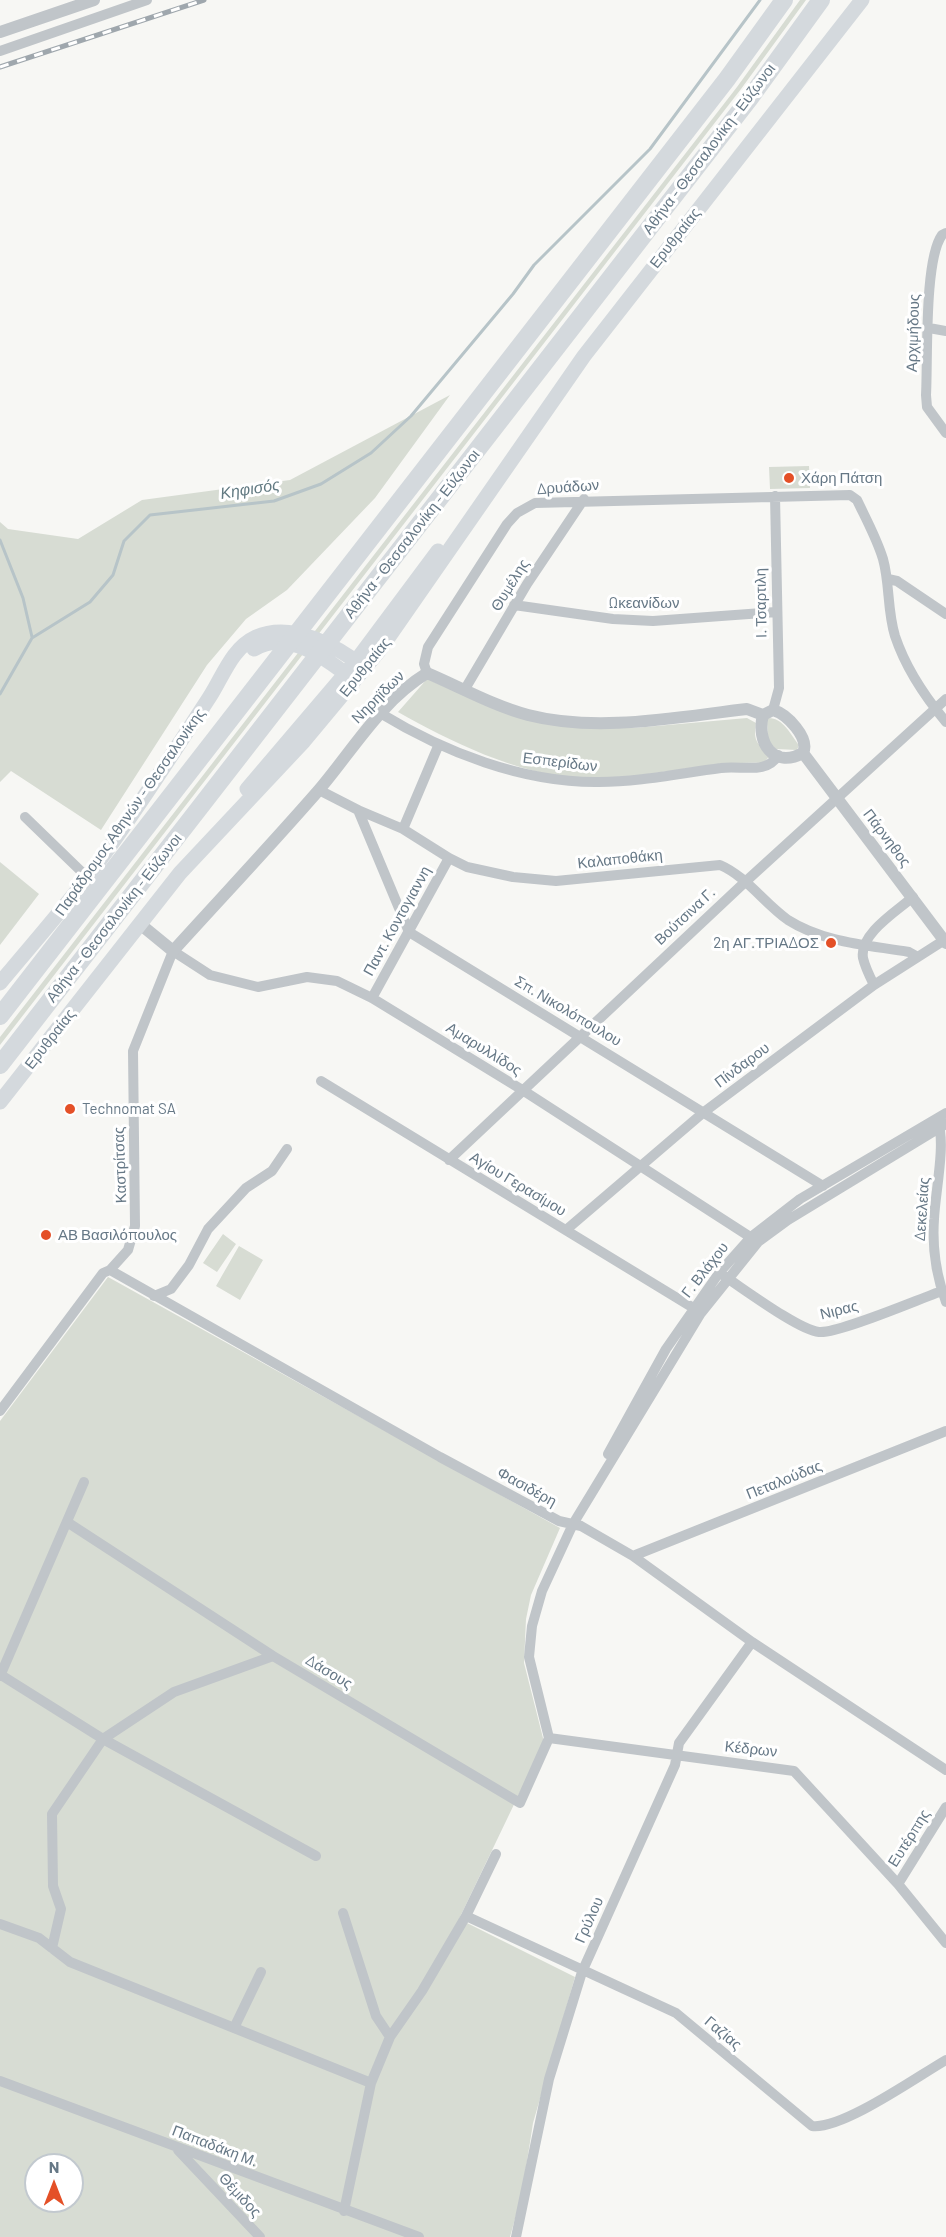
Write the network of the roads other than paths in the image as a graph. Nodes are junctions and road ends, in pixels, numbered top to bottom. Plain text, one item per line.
1 (94, 0) edge
2 (147, 0) edge
3 (784, 0) edge
4 (821, 0) edge
5 (862, 0) edge
6 (0, 32) edge
7 (0, 51) edge
8 (946, 233) edge
9 (929, 328) junction
10 (946, 331) edge
11 (946, 433) edge
12 (775, 496) junction
13 (584, 500) junction
14 (888, 579) junction
15 (514, 605) junction
16 (776, 612) junction
17 (946, 614) edge
18 (360, 664) junction
19 (427, 673) junction
20 (350, 677) junction
21 (465, 689) junction
22 (211, 696) junction
23 (946, 699) edge
24 (936, 708) junction
25 (768, 712) junction
26 (381, 713) junction
27 (946, 722) edge
28 (439, 744) junction
29 (803, 753) junction
30 (778, 755) junction
31 (319, 790) junction
32 (838, 800) junction
33 (358, 810) junction
34 (25, 817) dead end
35 (402, 829) junction
36 (449, 858) junction
37 (87, 877) junction
38 (744, 883) junction
39 (913, 897) junction
40 (140, 924) junction
41 (409, 932) junction
42 (945, 940) edge
43 (865, 945) junction
44 (173, 951) junction
45 (918, 957) junction
46 (0, 983) edge
47 (874, 985) junction
48 (372, 998) junction
49 (0, 1017) edge
50 (579, 1035) junction
51 (0, 1065) edge
52 (321, 1081) dead end
53 (524, 1091) junction
54 (0, 1102) edge
55 (704, 1112) junction
56 (946, 1113) edge
57 (941, 1123) edge
58 (287, 1149) dead end
59 (449, 1160) junction
60 (641, 1165) junction
61 (823, 1186) junction
62 (566, 1230) junction
63 (754, 1239) junction
64 (110, 1270) junction
65 (723, 1275) junction
66 (942, 1291) junction
67 (154, 1296) junction
68 (946, 1302) edge
69 (698, 1310) junction
70 (0, 1411) edge
71 (946, 1431) edge
72 (84, 1482) dead end
73 (67, 1522) junction
74 (573, 1524) junction
75 (633, 1556) junction
76 (752, 1642) junction
77 (273, 1656) junction
78 (0, 1676) edge
79 (549, 1738) junction
80 (103, 1739) junction
81 (677, 1756) junction
82 (946, 1770) edge
83 (946, 1807) edge
84 (496, 1854) dead end
85 (316, 1856) dead end
86 (898, 1884) junction
87 (343, 1913) dead end
88 (466, 1917) junction
89 (0, 1924) edge
90 (946, 1942) edge
91 (52, 1948) junction
92 (261, 1972) dead end
93 (582, 1972) junction
94 (234, 2028) junction
95 (390, 2037) junction
96 (946, 2060) edge
97 (370, 2083) junction
98 (2, 2084) edge
99 (175, 2146) junction
100 (344, 2211) junction
101 (260, 2237) edge
102 (419, 2237) edge
103 (516, 2237) edge

1 - 6 street
2 - 7 street
3 - 49 highway, Αθήνα - Θεσσαλονίκη - Εύζωνοι
4 - 51 highway, Αθήνα - Θεσσαλονίκη - Εύζωνοι
5 - 18 main road, Ερυθραίας
8 - 9 street, Αρχιμήδους
9 - 10 street
9 - 11 street, Αρχιμήδους
12 - 13 street, Δρυάδων
12 - 14 street, Δρυάδων
12 - 16 street, Ι. Τσαρτιλη
13 - 15 street, Θυμέλης
13 - 19 street, Δρυάδων
14 - 17 street
14 - 24 street, Δρυάδων
15 - 16 street, Ωκεανίδων
15 - 21 street, Θυμέλης
16 - 25 street, Ι. Τσαρτιλη
18 - 20 main road, Ερυθραίας
18 - 22 main road, Παράδρομος Αθηνών - Θεσσαλονίκης
19 - 21 street, Νηρηϊδων
19 - 26 street, Νηρηϊδων
20 - 22 main road, Παράδρομος Αθηνών - Θεσσαλονίκης
20 - 40 main road, Ερυθραίας
21 - 25 street, Νηρηϊδων
22 - 37 main road, Παράδρομος Αθηνών - Θεσσαλονίκης
23 - 24 street, Βούτσινα Γ.
24 - 27 street, Δρυάδων
24 - 32 street, Βούτσινα Γ.
25 - 29 street
25 - 30 street
26 - 28 street, Εσπερίδων
26 - 31 street, Νηρηϊδων
28 - 30 street, Εσπερίδων
28 - 35 street
29 - 30 street
29 - 32 street, Πάρνηθος
31 - 33 street, Καλαποθάκη
31 - 44 street, Νηρηϊδων
32 - 38 street, Βούτσινα Γ.
32 - 39 street, Πάρνηθος
33 - 35 street, Καλαποθάκη
33 - 41 street
34 - 37 street
35 - 36 street, Καλαποθάκη
36 - 38 street, Καλαποθάκη
36 - 41 street, Παντ. Κοντογιαννη
37 - 46 main road, Παράδρομος Αθηνών - Θεσσαλονίκης
38 - 43 street, Καλαποθάκη
38 - 50 street, Βούτσινα Γ.
39 - 42 street, Πάρνηθος
39 - 43 street
40 - 44 street
40 - 54 main road, Ερυθραίας
41 - 48 street, Παντ. Κοντογιαννη
41 - 50 street, Σπ. Νικολόπουλου
42 - 45 street, Πίνδαρου
43 - 45 street, Καλαποθάκη
43 - 47 street
44 - 48 street, Αμαρυλλίδος
44 - 64 street, Καστρίτσας
45 - 47 street, Πίνδαρου
47 - 55 street, Πίνδαρου
48 - 53 street, Αμαρυλλίδος
50 - 53 street, Βούτσινα Γ.
50 - 55 street, Σπ. Νικολόπουλου
52 - 59 street, Αγίου Γερασίμου
53 - 59 street, Βούτσινα Γ.
53 - 60 street, Αμαρυλλίδος
55 - 60 street, Πίνδαρου
55 - 61 street, Σπ. Νικολόπουλου
56 - 57 street, Γ. Βλάχου
57 - 61 street, Γ. Βλάχου
57 - 63 street, Γ. Βλάχου
57 - 66 street, Δεκελείας
58 - 67 street
59 - 62 street, Αγίου Γερασίμου
60 - 62 street, Πίνδαρου
60 - 63 street, Αμαρυλλίδος
61 - 63 street, Γ. Βλάχου
62 - 69 street, Αγίου Γερασίμου
63 - 65 street, Γ. Βλάχου
64 - 67 street, Φασιδέρη
64 - 70 street, Καστρίτσας
65 - 66 street, Νιρας
65 - 69 street, Γ. Βλάχου
66 - 68 street, Δεκελείας
67 - 74 street, Φασιδέρη
69 - 74 street, Γ. Βλάχου
71 - 75 street, Πεταλούδας
72 - 73 street
73 - 77 street, Δάσους
73 - 78 street
74 - 75 street, Φασιδέρη
74 - 79 street, Γ. Βλάχου
75 - 76 street, Φασιδέρη
76 - 81 street, Γρύλου
76 - 82 street, Φασιδέρη
77 - 79 street, Δάσους
77 - 80 street
78 - 80 street
79 - 81 street, Κέδρων
80 - 85 street
80 - 91 street
81 - 86 street, Κέδρων
81 - 93 street, Γρύλου
83 - 86 street, Ευτέρπης
84 - 88 street
86 - 90 street, Κέδρων
87 - 95 street
88 - 93 street, Γαζίας
88 - 95 street
89 - 91 street
91 - 94 street
92 - 94 street
93 - 96 street, Γαζίας
93 - 103 street, Γρύλου
94 - 97 street
95 - 97 street
97 - 100 street
98 - 99 street, Παπαδάκη Μ.
99 - 100 street, Παπαδάκη Μ.
99 - 101 street, Θέμιδος
100 - 102 street, Παπαδάκη Μ.

